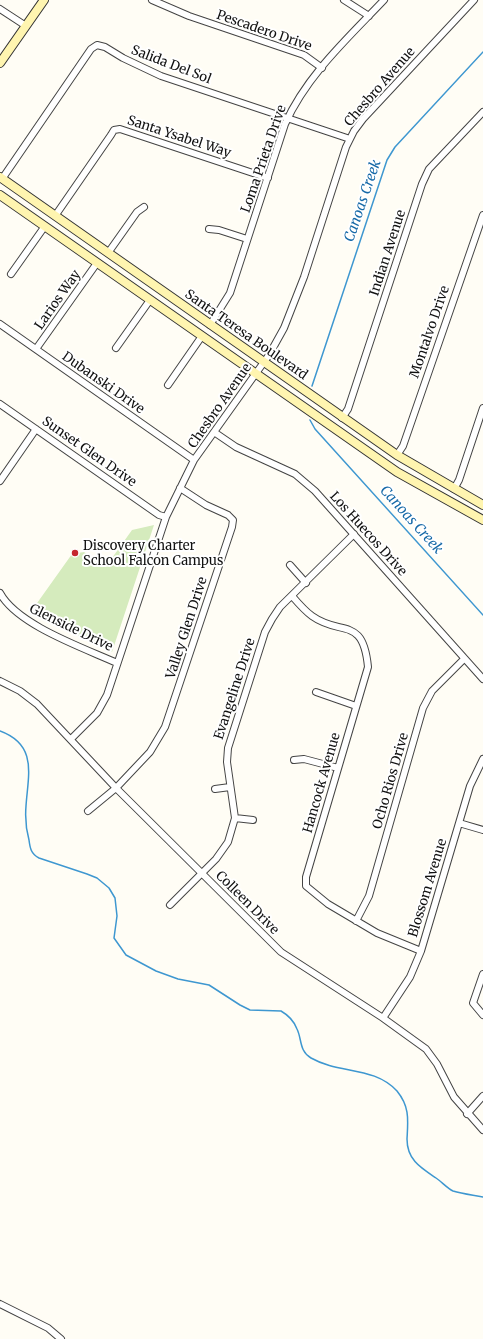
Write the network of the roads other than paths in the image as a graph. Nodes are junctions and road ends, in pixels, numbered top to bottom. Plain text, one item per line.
1 (44, 0) edge
2 (152, 0) edge
3 (344, 0) edge
4 (384, 0) edge
5 (474, 0) edge
6 (0, 9) edge
7 (369, 16) junction
8 (26, 26) junction
9 (0, 63) edge
10 (322, 68) junction
11 (483, 112) edge
12 (288, 118) junction
13 (350, 139) junction
14 (1, 178) edge
15 (268, 178) junction
16 (0, 195) edge
17 (144, 207) dead end
18 (55, 216) junction
19 (483, 216) edge
20 (45, 226) junction
21 (209, 230) dead end
22 (247, 240) junction
23 (108, 253) junction
24 (97, 263) junction
25 (11, 274) dead end
26 (150, 300) junction
27 (0, 324) edge
28 (210, 325) junction
29 (202, 336) junction
30 (116, 348) dead end
31 (36, 349) junction
32 (263, 362) junction
33 (256, 374) junction
34 (168, 385) dead end
35 (0, 404) edge
36 (483, 408) edge
37 (342, 418) junction
38 (36, 429) junction
39 (214, 432) junction
40 (397, 456) junction
41 (194, 460) junction
42 (0, 481) edge
43 (180, 488) junction
44 (454, 489) junction
45 (483, 505) edge
46 (166, 517) junction
47 (483, 520) edge
48 (354, 534) junction
49 (290, 565) dead end
50 (306, 582) junction
51 (0, 593) edge
52 (292, 596) junction
53 (464, 659) junction
54 (117, 662) junction
55 (483, 679) edge
56 (0, 680) edge
57 (316, 692) dead end
58 (356, 706) junction
59 (72, 739) junction
60 (483, 759) edge
61 (294, 760) dead end
62 (338, 768) junction
63 (230, 787) junction
64 (116, 788) junction
65 (215, 789) dead end
66 (88, 810) dead end
67 (235, 818) junction
68 (253, 820) dead end
69 (459, 823) junction
70 (483, 830) edge
71 (201, 873) junction
72 (170, 905) dead end
73 (356, 921) junction
74 (421, 952) junction
75 (483, 974) edge
76 (483, 1016) edge
77 (383, 1018) junction
78 (483, 1096) edge
79 (467, 1114) junction
80 (483, 1130) edge
81 (0, 1304) edge
82 (61, 1339) edge

1 - 8 main road
2 - 10 street, Pescadero Drive
3 - 7 street
4 - 7 street, Loma Prieta Drive
5 - 13 street, Chesbro Avenue
6 - 8 street
7 - 10 street, Loma Prieta Drive
8 - 9 main road
10 - 12 street, Loma Prieta Drive
11 - 37 street, Indian Avenue
12 - 13 street, Salida Del Sol
12 - 14 street, Salida Del Sol
12 - 15 street, Loma Prieta Drive
13 - 32 street, Chesbro Avenue
14 - 18 main road, Santa Teresa Boulevard
15 - 18 street, Santa Ysabel Way
15 - 22 street, Loma Prieta Drive
16 - 20 main road, Santa Teresa Boulevard
17 - 23 street
18 - 23 main road, Santa Teresa Boulevard
19 - 40 street, Montalvo Drive
20 - 24 main road, Santa Teresa Boulevard
20 - 25 street
21 - 22 street
22 - 28 street, Loma Prieta Drive
23 - 28 main road, Santa Teresa Boulevard
24 - 26 main road, Santa Teresa Boulevard
24 - 31 street, Larios Way
26 - 29 main road, Santa Teresa Boulevard
26 - 30 street
27 - 31 street, Dubanski Drive
28 - 32 main road, Santa Teresa Boulevard
29 - 33 main road, Santa Teresa Boulevard
29 - 34 street
31 - 41 street, Dubanski Drive
32 - 33 street, Chesbro Avenue
32 - 37 main road, Santa Teresa Boulevard
33 - 39 street, Chesbro Avenue
33 - 47 main road, Santa Teresa Boulevard
35 - 38 street, Sunset Glen Drive
36 - 44 street
37 - 40 main road, Santa Teresa Boulevard
38 - 42 street
38 - 46 street, Sunset Glen Drive
39 - 41 street, Chesbro Avenue
39 - 48 street, Los Huecos Drive
40 - 44 main road, Santa Teresa Boulevard
41 - 43 street, Chesbro Avenue
43 - 46 street, Chesbro Avenue
43 - 64 street, Valley Glen Drive
44 - 45 main road, Santa Teresa Boulevard
46 - 54 street, Chesbro Avenue
48 - 50 street, Evangeline Drive
48 - 53 street, Los Huecos Drive
49 - 50 street
50 - 52 street, Evangeline Drive
51 - 54 street, Glenside Drive
52 - 58 street, Hancock Avenue
52 - 63 street, Evangeline Drive
53 - 55 street, Los Huecos Drive
53 - 73 street, Ocho Rios Drive
54 - 59 street, Chesbro Avenue
56 - 59 street, Colleen Drive
57 - 58 street
58 - 62 street, Hancock Avenue
59 - 64 street, Colleen Drive
60 - 69 street, Blossom Avenue
61 - 62 street
62 - 73 street, Hancock Avenue
63 - 65 street
63 - 67 street, Evangeline Drive
64 - 66 street
64 - 71 street, Colleen Drive
67 - 68 street
67 - 71 street, Evangeline Drive
69 - 70 street
69 - 74 street, Blossom Avenue
71 - 72 street, Evangeline Drive
71 - 77 street, Colleen Drive
73 - 74 street, Hancock Avenue
74 - 77 street, Blossom Avenue
75 - 76 street
77 - 79 street, Colleen Drive
78 - 79 street
79 - 80 street, Colleen Drive
81 - 82 street

